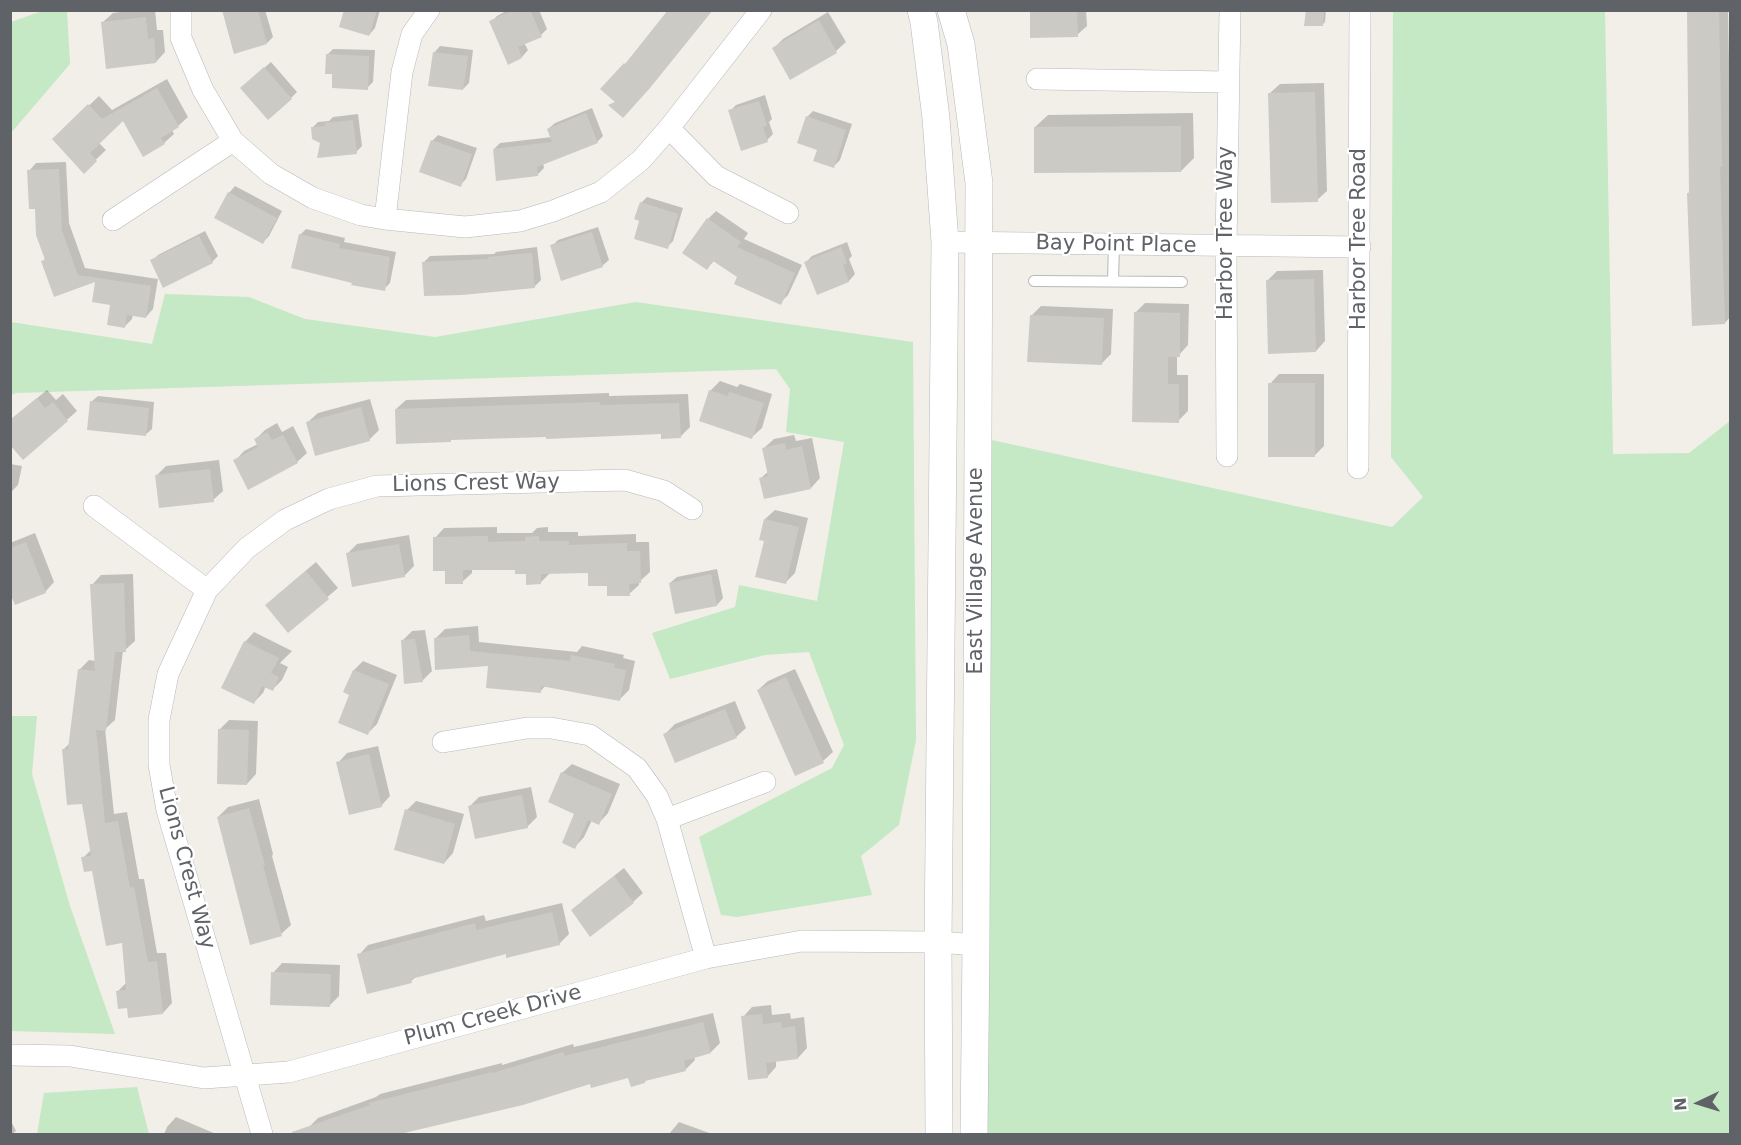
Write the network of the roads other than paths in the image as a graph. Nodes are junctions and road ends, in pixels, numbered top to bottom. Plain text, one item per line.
1 (181, 10) edge
2 (429, 10) edge
3 (761, 10) edge
4 (921, 10) edge
5 (951, 10) edge
6 (1230, 10) edge
7 (1360, 10) edge
8 (1037, 79) dead end
9 (1228, 82) junction
10 (669, 128) junction
11 (233, 141) junction
12 (788, 213) dead end
13 (385, 219) junction
14 (113, 220) dead end
15 (945, 242) junction
16 (978, 242) junction
17 (1114, 245) junction
18 (1226, 246) junction
19 (1360, 247) junction
20 (1034, 281) dead end
21 (1113, 281) junction
22 (1182, 282) dead end
23 (1227, 456) dead end
24 (1358, 468) dead end
25 (94, 506) dead end
26 (692, 509) dead end
27 (207, 590) junction
28 (443, 741) dead end
29 (765, 782) dead end
30 (667, 819) junction
31 (938, 942) junction
32 (976, 945) junction
33 (706, 958) junction
34 (10, 1055) edge
35 (245, 1075) junction
36 (262, 1134) edge
37 (939, 1134) edge
38 (974, 1134) edge

1 - 11 street
2 - 13 street
3 - 10 street
4 - 15 street, East Village Avenue
5 - 16 street, East Village Avenue
6 - 9 street, Harbor Tree Way
7 - 19 street, Harbor Tree Road
8 - 9 street
9 - 18 street, Harbor Tree Way
10 - 12 street
10 - 13 street
11 - 13 street
11 - 14 street
15 - 16 street, Bay Point Place
15 - 31 street, East Village Avenue
16 - 17 street, Bay Point Place
16 - 32 street, East Village Avenue
17 - 18 street, Bay Point Place
17 - 21 lane
18 - 19 street, Bay Point Place
18 - 23 street, Harbor Tree Way
19 - 24 street, Harbor Tree Road
20 - 21 lane
21 - 22 lane
25 - 27 street
26 - 27 street, Lions Crest Way
27 - 35 street, Lions Crest Way
28 - 30 street
29 - 30 street
30 - 33 street
31 - 32 street, Plum Creek Drive
31 - 33 street, Plum Creek Drive
31 - 37 street, East Village Avenue
32 - 38 street, East Village Avenue
33 - 35 street, Plum Creek Drive
34 - 35 street, Plum Creek Drive
35 - 36 street, Lions Crest Way

